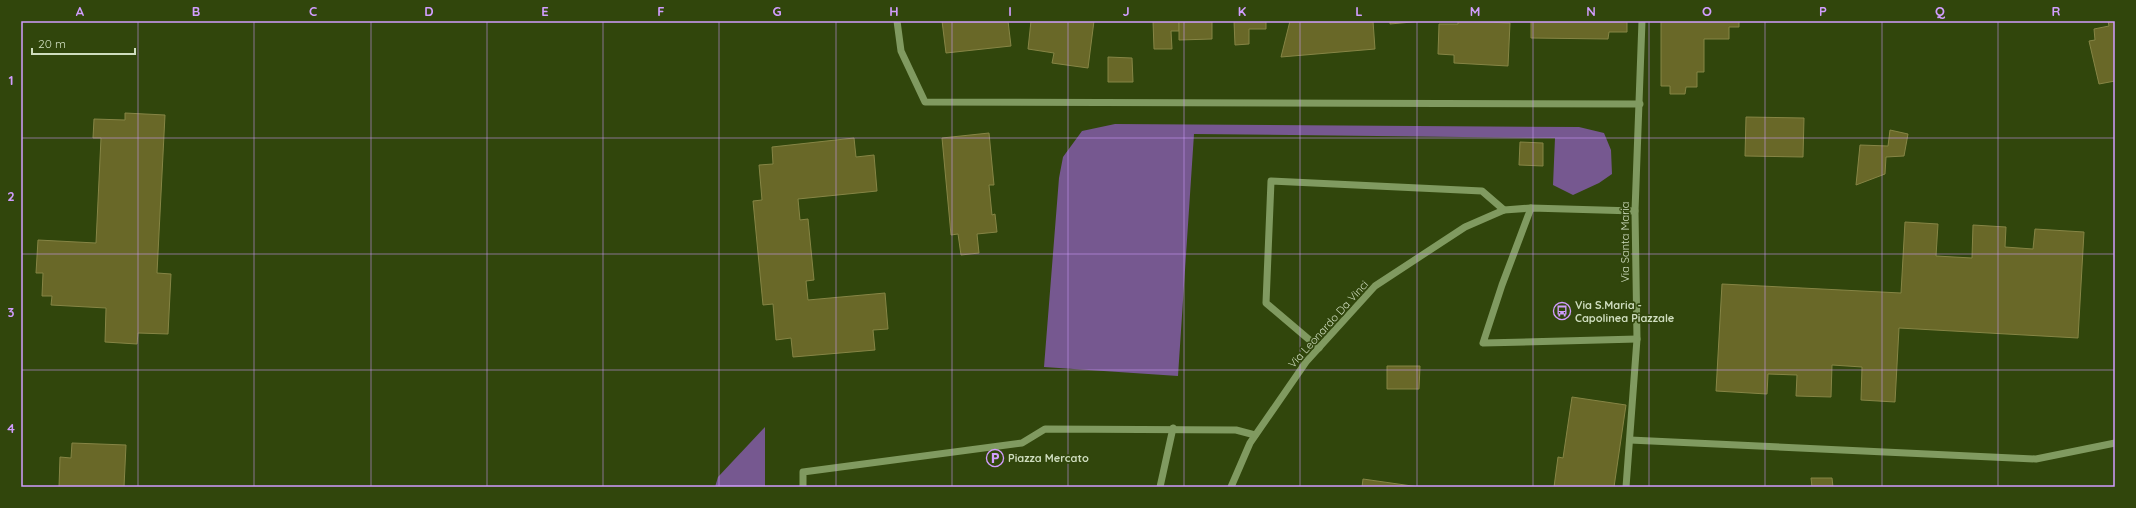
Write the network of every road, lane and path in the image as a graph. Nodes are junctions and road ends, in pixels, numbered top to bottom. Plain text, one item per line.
1 (897, 21) edge
2 (1642, 21) edge
3 (1640, 104) junction
4 (1531, 208) junction
5 (1504, 210) junction
6 (1635, 211) junction
7 (1638, 339) junction
8 (1319, 348) junction
9 (1173, 428) junction
10 (1255, 435) junction
11 (1630, 440) junction
12 (2115, 443) edge
13 (803, 487) edge
14 (1160, 487) edge
15 (1231, 487) edge
16 (1626, 487) edge

1 - 3 street
2 - 3 street, Via Santa Maria
3 - 6 street, Via Santa Maria
4 - 5 street, Via Leonardo Da Vinci
4 - 6 street, Via Leonardo Da Vinci
4 - 7 street
5 - 8 street, Via Leonardo Da Vinci
5 - 8 street
6 - 7 street, Via Santa Maria
7 - 11 street, Via Santa Maria
8 - 10 street, Via Leonardo Da Vinci
9 - 10 street
9 - 13 street
9 - 14 street
10 - 15 street, Via Leonardo Da Vinci
11 - 12 street
11 - 16 street, Via Santa Maria

